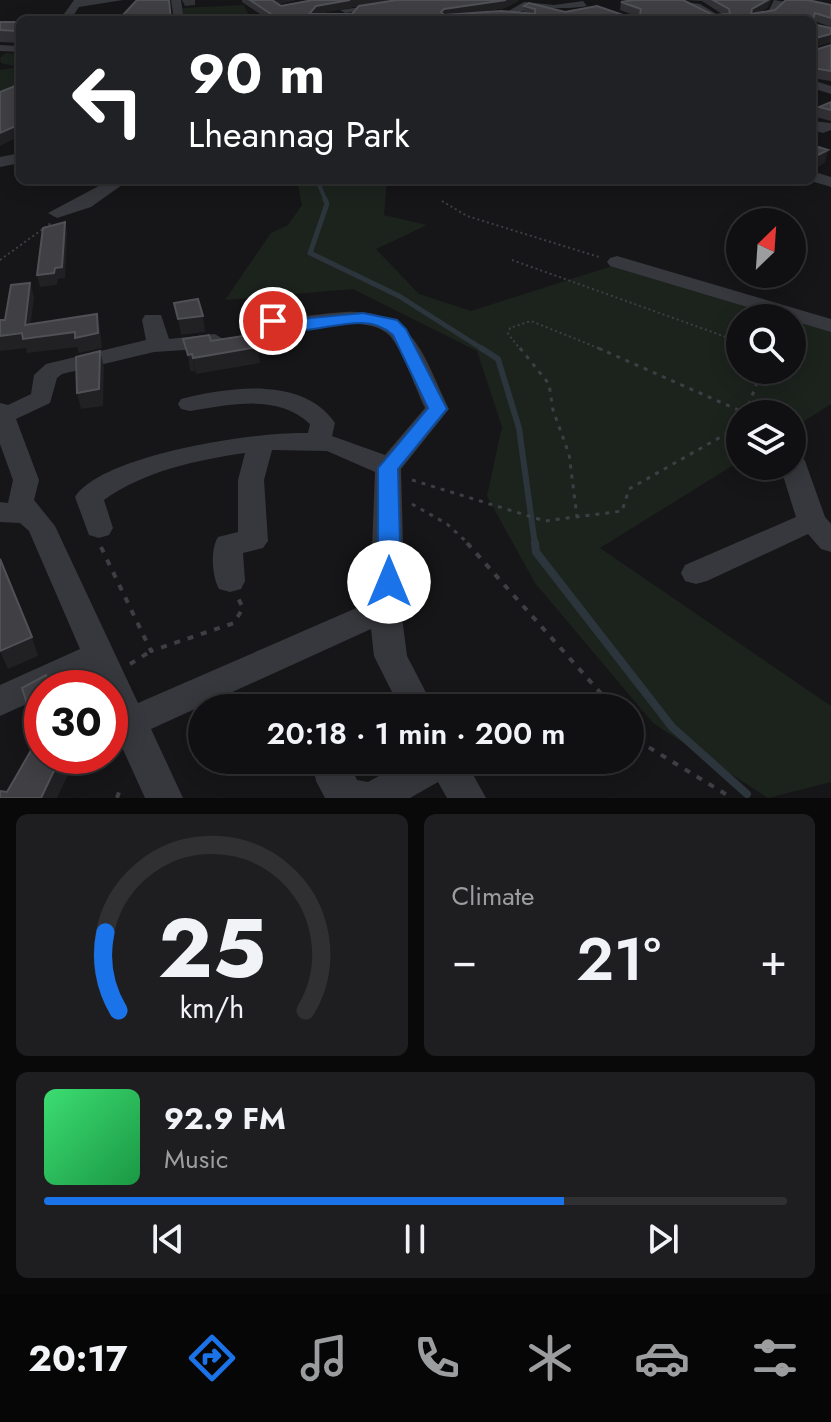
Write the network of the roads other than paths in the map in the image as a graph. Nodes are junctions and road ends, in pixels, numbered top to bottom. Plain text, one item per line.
1 (118, 0) edge
2 (438, 0) edge
3 (672, 0) edge
4 (779, 0) edge
5 (78, 2) edge
6 (332, 2) edge
7 (402, 2) edge
8 (578, 2) edge
9 (596, 10) edge
10 (352, 15) edge
11 (513, 16) edge
12 (715, 16) edge
13 (767, 16) edge
14 (115, 184) edge
15 (57, 213) road end
16 (617, 262) road end
17 (270, 305) dead end
18 (153, 320) dead end
19 (831, 326) edge
20 (218, 340) edge
21 (154, 345) junction
22 (190, 404) dead end
23 (2, 413) edge
24 (318, 441) junction
25 (261, 443) junction
26 (388, 468) junction
27 (800, 480) edge
28 (14, 513) edge
29 (99, 528) road end
30 (822, 531) edge
31 (696, 573) dead end
32 (230, 581) road end
33 (385, 609) junction
34 (99, 655) junction
35 (404, 694) edge
36 (0, 701) edge
37 (129, 723) junction
38 (333, 774) edge
39 (417, 774) edge
40 (453, 774) edge
41 (164, 798) edge
42 (362, 798) edge
43 (376, 798) edge
44 (467, 798) edge

1 - 5 street
2 - 7 street
3 - 12 street
4 - 13 street
6 - 10 street
7 - 10 street
8 - 9 street
8 - 11 street
14 - 15 street
16 - 19 street
17 - 26 street
18 - 21 street
20 - 21 street
21 - 23 street
22 - 24 street
23 - 28 street
24 - 25 street
24 - 26 street
25 - 29 street
25 - 32 street
26 - 33 street
27 - 30 street
28 - 34 street
30 - 31 street
33 - 35 street
33 - 37 street
34 - 36 street
34 - 37 street
37 - 41 street
38 - 42 street
39 - 43 street
40 - 44 street

